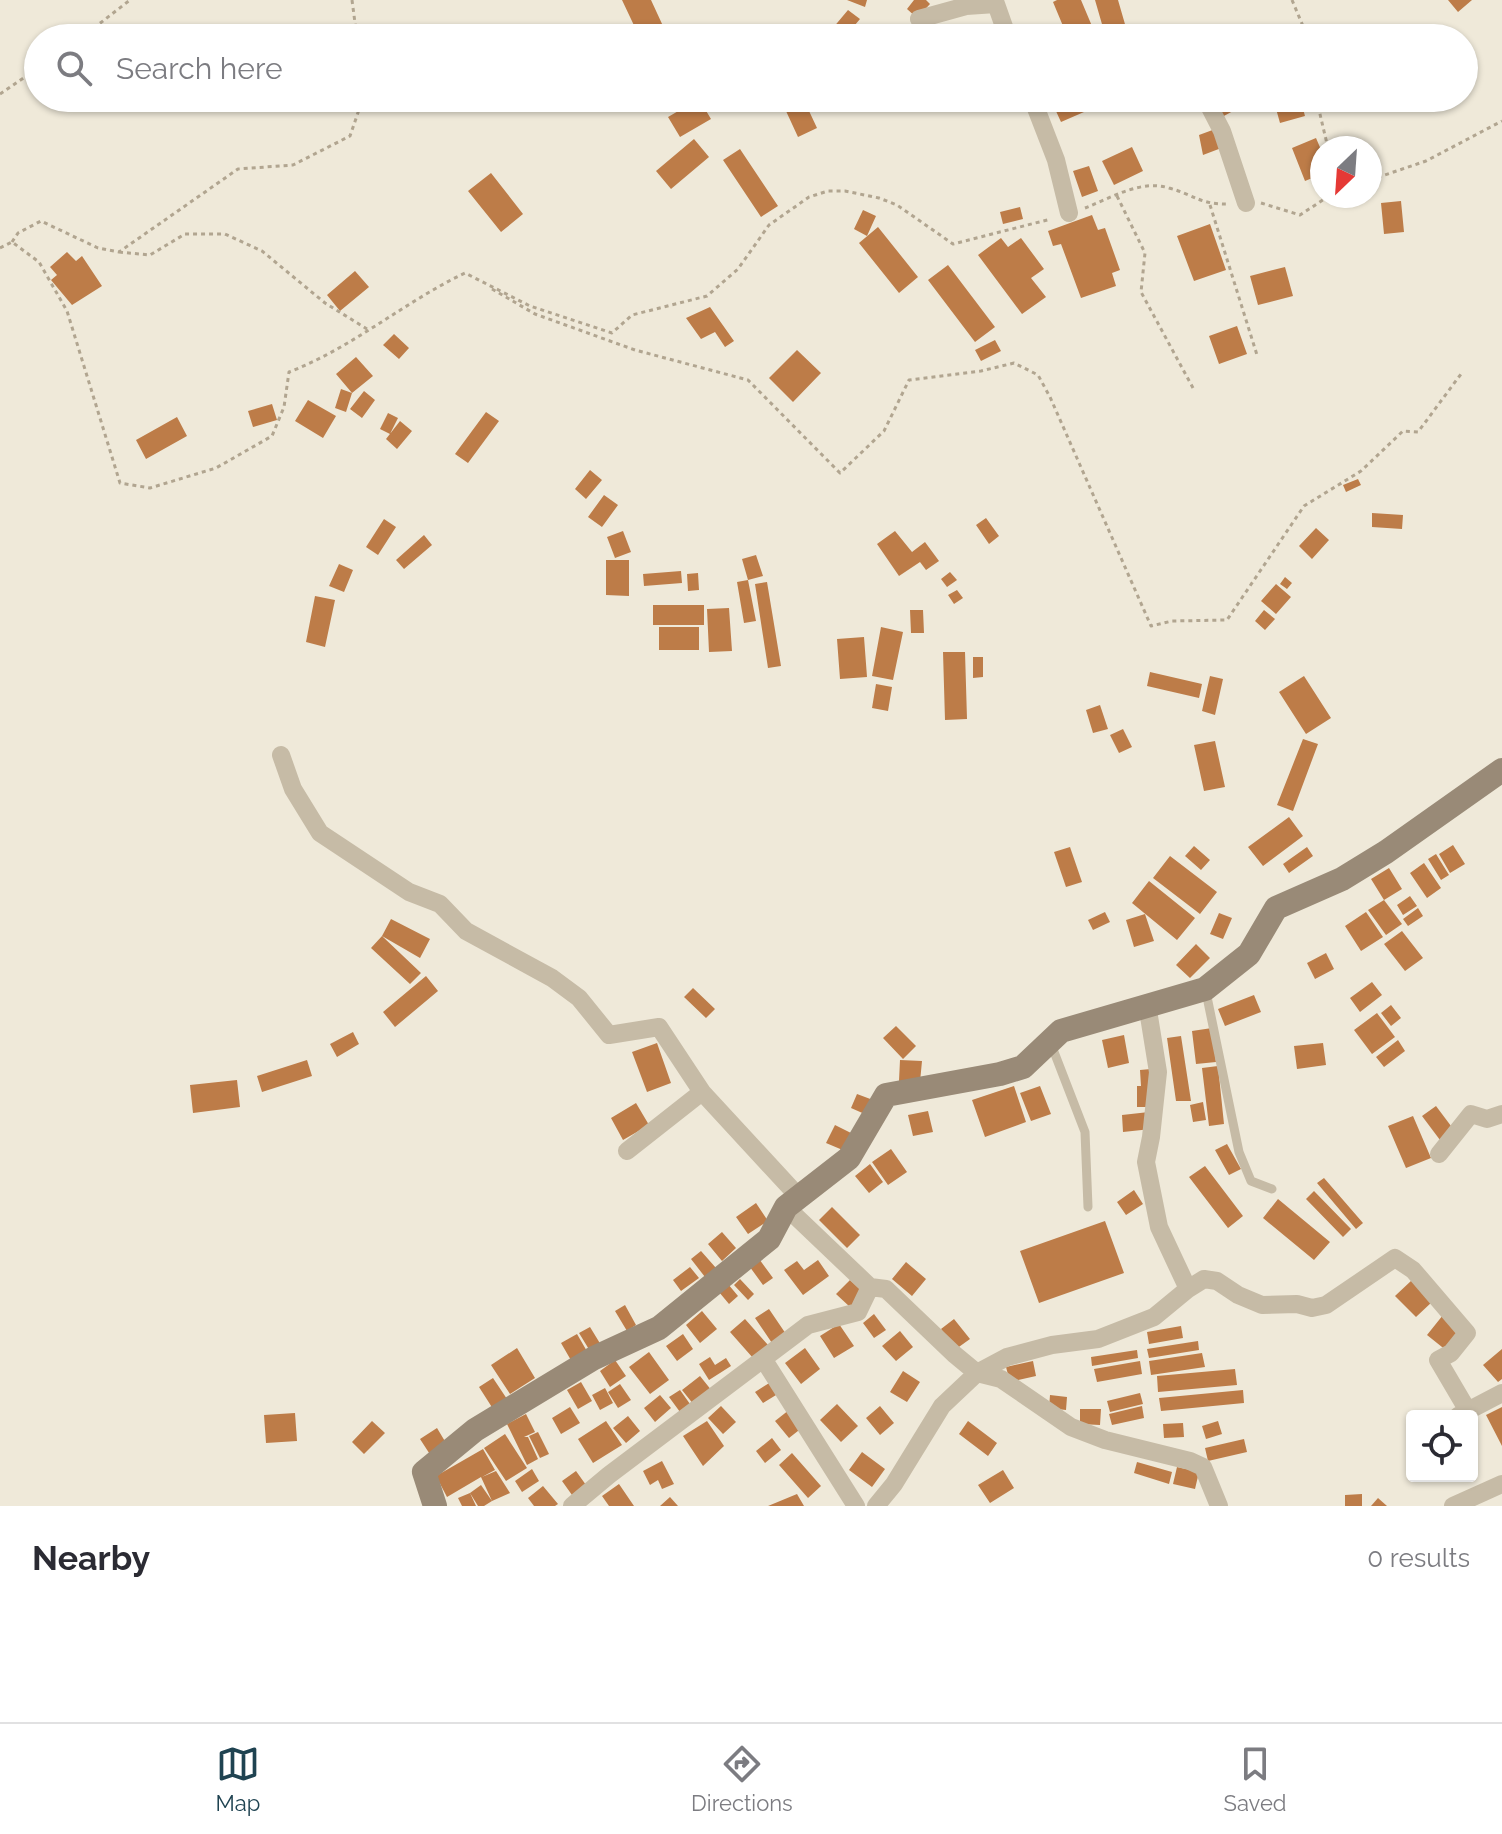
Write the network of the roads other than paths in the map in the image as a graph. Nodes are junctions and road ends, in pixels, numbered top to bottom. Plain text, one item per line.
1 (919, 19) dead end
2 (1003, 24) edge
3 (1037, 112) edge
4 (1212, 112) edge
5 (1246, 203) road end
6 (1069, 213) road end
7 (281, 755) dead end
8 (1502, 770) edge
9 (1205, 989) junction
10 (1147, 1004) junction
11 (1050, 1041) junction
12 (702, 1092) junction
13 (1502, 1114) edge
14 (627, 1151) dead end
15 (1439, 1154) dead end
16 (1272, 1189) dead end
17 (792, 1202) junction
18 (1088, 1207) dead end
19 (870, 1287) junction
20 (1188, 1289) junction
21 (764, 1360) junction
22 (977, 1373) junction
23 (1502, 1393) edge
24 (1461, 1410) edge
25 (1470, 1410) edge
26 (1502, 1484) edge
27 (847, 1503) edge
28 (435, 1506) edge
29 (572, 1506) edge
30 (876, 1506) edge
31 (1219, 1506) edge
32 (1453, 1506) edge

1 - 2 street
3 - 6 street
4 - 5 street
7 - 12 street
8 - 9 street
9 - 10 street
9 - 16 lane
10 - 11 street
10 - 20 street
11 - 17 street
11 - 18 lane
12 - 14 street
12 - 17 street
13 - 15 street
17 - 19 street
17 - 28 street
19 - 21 street
19 - 22 street
20 - 22 street
20 - 24 street
21 - 27 street
21 - 29 street
22 - 30 street
22 - 31 street
23 - 25 street
26 - 32 street

